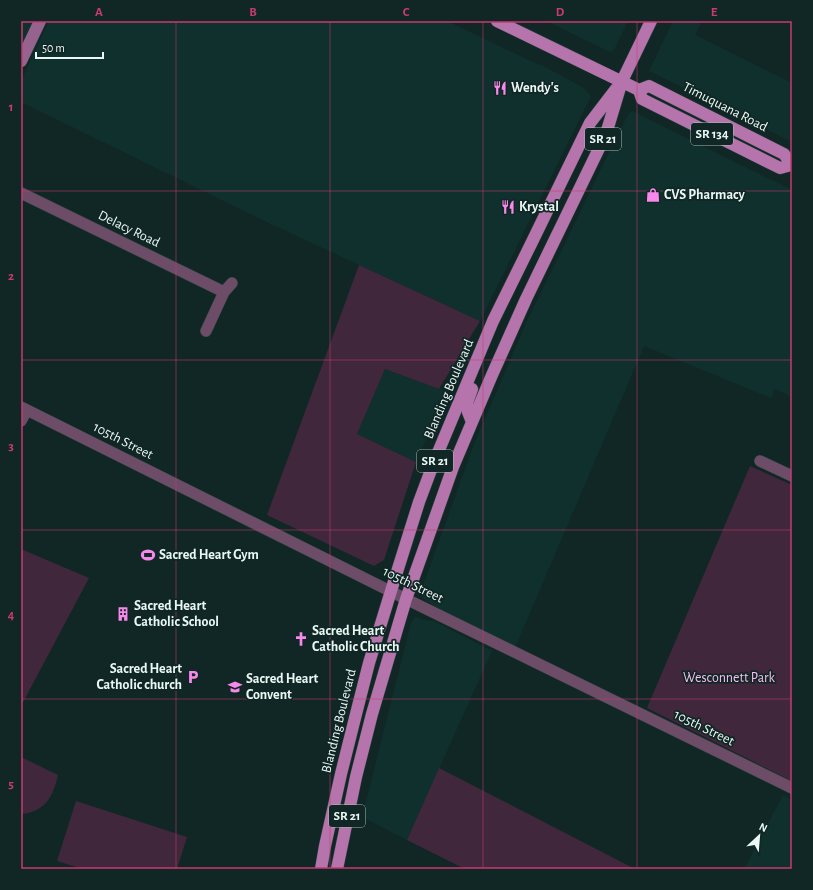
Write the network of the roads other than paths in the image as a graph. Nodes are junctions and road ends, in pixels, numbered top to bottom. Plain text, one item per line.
1 (40, 21) edge
2 (497, 21) edge
3 (651, 21) edge
4 (21, 61) edge
5 (622, 81) junction
6 (792, 165) edge
7 (21, 193) edge
8 (232, 283) dead end
9 (224, 292) junction
10 (206, 331) dead end
11 (485, 343) junction
12 (24, 408) edge
13 (453, 416) junction
14 (21, 421) edge
15 (472, 422) junction
16 (760, 461) dead end
17 (453, 467) junction
18 (792, 476) edge
19 (391, 591) junction
20 (406, 599) junction
21 (341, 774) junction
22 (356, 777) junction
23 (792, 788) edge
24 (321, 869) edge
25 (337, 869) edge

1 - 4 street
2 - 5 main road, Timuquana Road / SR 134
3 - 5 main road, Blanding Boulevard / SR 21
5 - 6 main road, Timuquana Road / SR 134
5 - 11 main road, Blanding Boulevard / SR 21
5 - 15 main road, Blanding Boulevard / SR 21
7 - 9 street, Delacy Road
8 - 9 street
9 - 10 street
11 - 13 main road, Blanding Boulevard / SR 21
11 - 15 main road
12 - 14 street
12 - 19 street, 105th Street
13 - 17 main road
13 - 19 main road, Blanding Boulevard / SR 21
15 - 17 main road, Blanding Boulevard / SR 21
16 - 18 street
17 - 20 main road, Blanding Boulevard / SR 21
19 - 20 street, 105th Street
19 - 21 main road, Blanding Boulevard / SR 21
20 - 22 main road, Blanding Boulevard / SR 21
20 - 23 street, 105th Street
21 - 22 street
21 - 24 main road, Blanding Boulevard / SR 21
22 - 25 main road, Blanding Boulevard / SR 21

